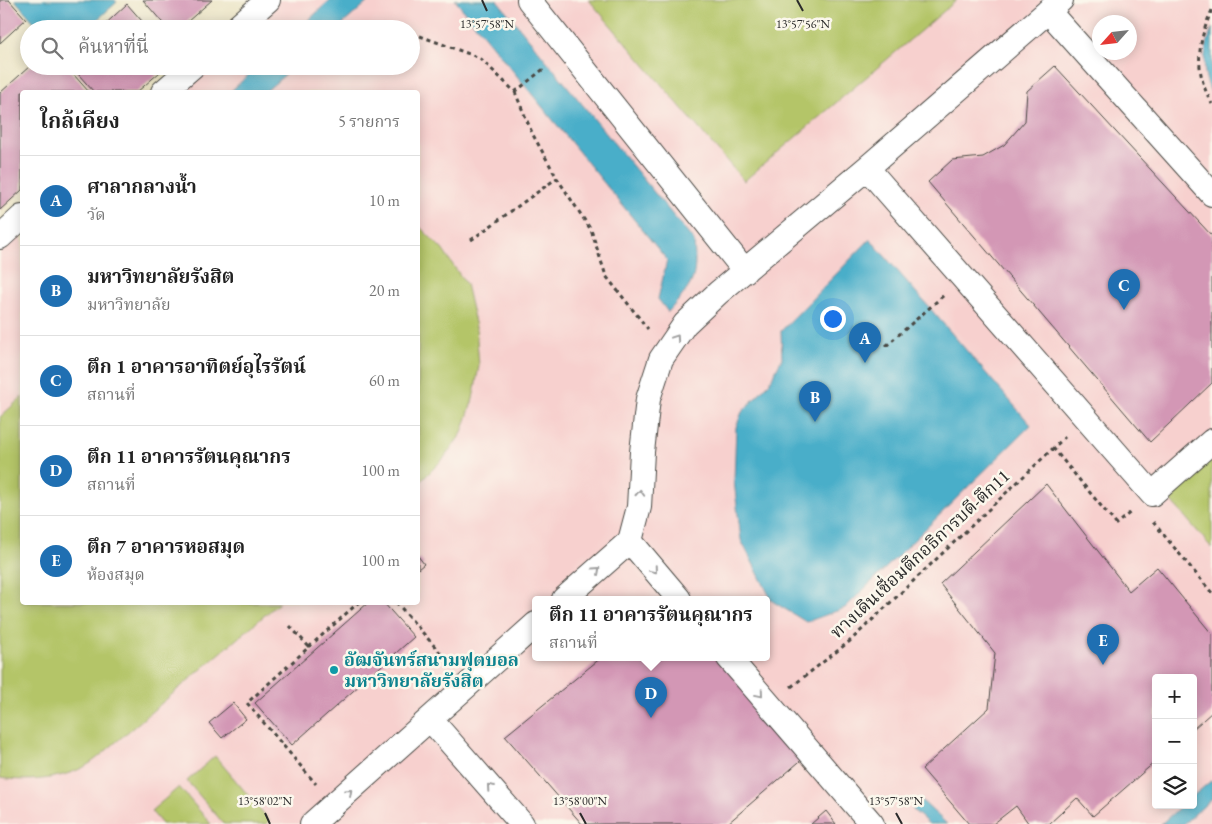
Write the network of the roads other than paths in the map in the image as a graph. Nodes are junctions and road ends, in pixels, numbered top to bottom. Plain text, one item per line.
1 (268, 0) edge
2 (529, 0) edge
3 (1055, 6) edge
4 (245, 20) edge
5 (183, 75) edge
6 (165, 90) edge
7 (867, 168) junction
8 (1212, 194) edge
9 (20, 219) edge
10 (0, 237) edge
11 (746, 271) junction
12 (1212, 441) edge
13 (630, 541) junction
14 (567, 596) edge
15 (676, 596) edge
16 (532, 628) edge
17 (731, 661) edge
18 (430, 719) junction
19 (312, 824) edge
20 (522, 824) edge
21 (872, 824) edge

1 - 4 street
2 - 11 street
3 - 7 street
3 - 8 street
5 - 6 street
7 - 11 street
7 - 12 street
9 - 10 street
13 -> 11 street
14 -> 13 street
13 -> 15 street
16 - 18 street
17 -> 21 street
19 -> 18 street
20 -> 18 street

